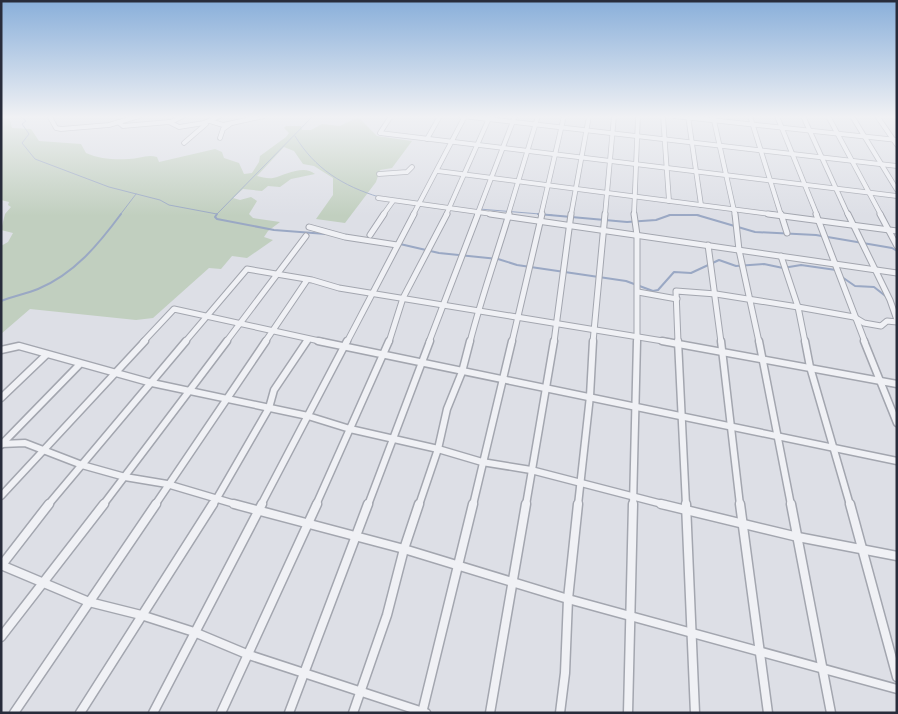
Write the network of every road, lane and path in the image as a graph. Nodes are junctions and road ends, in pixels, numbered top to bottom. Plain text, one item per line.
1 (448, 149) edge
2 (475, 149) edge
3 (503, 149) edge
4 (515, 149) edge
5 (556, 149) edge
6 (584, 149) edge
7 (611, 149) edge
8 (637, 149) edge
9 (664, 149) edge
10 (691, 149) edge
11 (721, 149) edge
12 (753, 149) edge
13 (792, 149) edge
14 (818, 149) edge
15 (846, 149) edge
16 (873, 149) edge
17 (760, 150) junction
18 (528, 151) junction
19 (555, 154) junction
20 (794, 154) junction
21 (583, 157) junction
22 (822, 157) junction
23 (852, 160) junction
24 (610, 161) junction
25 (636, 164) junction
26 (883, 164) junction
27 (897, 166) edge
28 (412, 168) dead end
29 (665, 168) junction
30 (438, 171) junction
31 (696, 172) junction
32 (379, 174) dead end
33 (465, 174) junction
34 (727, 176) junction
35 (491, 177) junction
36 (769, 180) junction
37 (519, 181) junction
38 (547, 185) junction
39 (804, 185) junction
40 (577, 189) junction
41 (836, 189) junction
42 (897, 190) edge
43 (607, 192) junction
44 (868, 193) junction
45 (635, 196) junction
46 (897, 196) edge
47 (378, 198) dead end
48 (393, 201) junction
49 (669, 201) junction
50 (418, 204) junction
51 (701, 205) junction
52 (450, 210) junction
53 (734, 210) junction
54 (478, 214) junction
55 (782, 215) junction
56 (508, 216) junction
57 (818, 220) junction
58 (540, 221) junction
59 (853, 224) junction
60 (569, 225) junction
61 (309, 227) dead end
62 (604, 230) junction
63 (888, 230) junction
64 (897, 231) edge
65 (787, 233) dead end
66 (637, 235) junction
67 (306, 236) dead end
68 (370, 236) dead end
69 (397, 245) junction
70 (708, 245) junction
71 (897, 246) edge
72 (739, 250) junction
73 (781, 256) junction
74 (836, 264) junction
75 (873, 269) junction
76 (897, 272) edge
77 (277, 275) junction
78 (307, 280) junction
79 (637, 288) junction
80 (372, 293) junction
81 (716, 294) junction
82 (403, 298) junction
83 (677, 299) junction
84 (751, 299) junction
85 (444, 304) junction
86 (798, 307) junction
87 (478, 310) junction
88 (207, 316) junction
89 (854, 317) junction
90 (518, 318) junction
91 (897, 321) edge
92 (557, 323) junction
93 (239, 324) junction
94 (594, 329) junction
95 (273, 332) junction
96 (636, 336) junction
97 (308, 339) junction
98 (679, 344) junction
99 (343, 348) junction
100 (1, 350) edge
101 (721, 351) junction
102 (385, 354) junction
103 (46, 355) junction
104 (763, 360) junction
105 (422, 364) junction
106 (79, 365) junction
107 (810, 367) junction
108 (116, 372) junction
109 (462, 372) junction
110 (503, 380) junction
111 (881, 381) junction
112 (152, 383) junction
113 (897, 384) edge
114 (545, 388) junction
115 (189, 390) junction
116 (590, 396) junction
117 (1, 398) edge
118 (226, 398) junction
119 (635, 407) junction
120 (269, 408) junction
121 (308, 416) junction
122 (681, 416) junction
123 (897, 423) edge
124 (730, 426) junction
125 (350, 429) junction
126 (778, 437) junction
127 (393, 438) junction
128 (2, 445) edge
129 (835, 448) junction
130 (43, 449) junction
131 (438, 449) junction
132 (897, 461) edge
133 (482, 462) junction
134 (82, 465) junction
135 (531, 470) junction
136 (125, 477) junction
137 (582, 483) junction
138 (167, 484) junction
139 (1, 496) edge
140 (633, 496) junction
141 (217, 498) junction
142 (685, 510) junction
143 (258, 511) junction
144 (308, 523) junction
145 (742, 523) junction
146 (356, 536) junction
147 (798, 537) junction
148 (404, 549) junction
149 (861, 549) junction
150 (897, 556) edge
151 (1, 565) edge
152 (458, 566) junction
153 (41, 582) junction
154 (514, 582) junction
155 (568, 599) junction
156 (90, 602) junction
157 (141, 615) junction
158 (629, 615) junction
159 (690, 631) junction
160 (194, 632) junction
161 (1, 637) edge
162 (760, 653) junction
163 (249, 655) junction
164 (822, 669) junction
165 (304, 672) junction
166 (897, 677) edge
167 (897, 689) edge
168 (360, 690) junction
169 (424, 712) edge
170 (14, 713) edge
171 (80, 713) edge
172 (152, 713) edge
173 (221, 713) edge
174 (289, 713) edge
175 (353, 713) edge
176 (490, 713) edge
177 (560, 713) edge
178 (628, 713) edge
179 (695, 713) edge
180 (768, 713) edge
181 (831, 713) edge

1 - 30 street
2 - 33 street
3 - 35 street
4 - 18 street
5 - 19 street
6 - 21 street
7 - 24 street
8 - 25 street
9 - 29 street
10 - 31 street
11 - 34 street
12 - 17 street
13 - 20 street
14 - 22 street
15 - 23 street
16 - 26 street
17 - 20 street
17 - 36 street
18 - 19 street
18 - 37 street
19 - 21 street
19 - 38 street
20 - 22 street
20 - 39 street
21 - 24 street
21 - 40 street
22 - 23 street
22 - 41 street
23 - 26 street
23 - 44 street
24 - 25 street
24 - 43 street
25 - 29 street
25 - 45 street
26 - 27 street
26 - 42 street
28 - 32 street
29 - 31 street
29 - 49 street
30 - 33 street
30 - 50 street
31 - 34 street
31 - 51 street
33 - 35 street
33 - 52 street
34 - 36 street
34 - 53 street
35 - 37 street
35 - 54 street
36 - 39 street
36 - 55 street
37 - 38 street
37 - 56 street
38 - 40 street
38 - 58 street
39 - 41 street
39 - 57 street
40 - 43 street
40 - 60 street
41 - 44 street
41 - 59 street
43 - 45 street
43 - 62 street
44 - 46 street
44 - 63 street
45 - 49 street
45 - 66 street
47 - 48 street
48 - 50 street
48 - 68 street
49 - 51 street
50 - 52 street
50 - 69 street
51 - 53 street
52 - 54 street
52 - 82 street
53 - 55 street
53 - 72 street
54 - 56 street
54 - 85 street
55 - 57 street
55 - 65 street
56 - 58 street
56 - 87 street
57 - 59 street
57 - 74 street
58 - 60 street
58 - 90 street
59 - 63 street
59 - 75 street
60 - 62 street
60 - 92 street
61 - 69 street
62 - 66 street
62 - 94 street
63 - 64 street
63 - 71 street
66 - 70 street
66 - 79 street
67 - 77 street
69 - 80 street
70 - 72 street
70 - 81 street
72 - 73 street
72 - 84 street
73 - 74 street
73 - 86 street
74 - 75 street
74 - 89 street
75 - 76 street
75 - 91 street
77 - 78 street
77 - 88 street
77 - 93 street
78 - 80 street
78 - 95 street
79 - 83 street
79 - 96 street
80 - 82 street
80 - 99 street
81 - 83 street
81 - 84 street
81 - 101 street
82 - 85 street
82 - 102 street
83 - 98 street
84 - 86 street
84 - 104 street
85 - 87 street
85 - 105 street
86 - 89 street
86 - 107 street
87 - 90 street
87 - 109 street
88 - 93 street
88 - 108 street
88 - 112 street
89 - 91 street
89 - 111 street
90 - 92 street
90 - 110 street
92 - 94 street
92 - 114 street
93 - 95 street
93 - 115 street
94 - 96 street
94 - 116 street
95 - 97 street
95 - 118 street
96 - 98 street
96 - 119 street
97 - 99 street
97 - 120 street
98 - 101 street
98 - 122 street
99 - 102 street
99 - 121 street
100 - 103 street
101 - 104 street
101 - 124 street
102 - 105 street
102 - 125 street
103 - 106 street
103 - 117 street
104 - 107 street
104 - 126 street
105 - 109 street
105 - 127 street
106 - 108 street
106 - 128 street
107 - 111 street
107 - 129 street
108 - 112 street
108 - 130 street
109 - 110 street
109 - 131 street
110 - 114 street
110 - 133 street
111 - 113 street
111 - 123 street
112 - 115 street
112 - 134 street
114 - 116 street
114 - 135 street
115 - 118 street
115 - 136 street
116 - 119 street
116 - 137 street
118 - 120 street
118 - 138 street
119 - 122 street
119 - 140 street
120 - 121 street
120 - 141 street
121 - 125 street
121 - 143 street
122 - 124 street
122 - 142 street
124 - 126 street
124 - 145 street
125 - 127 street
125 - 144 street
126 - 129 street
126 - 147 street
127 - 131 street
127 - 146 street
128 - 130 street
129 - 132 street
129 - 149 street
130 - 134 street
130 - 139 street
131 - 133 street
131 - 148 street
133 - 135 street
133 - 152 street
134 - 136 street
134 - 151 street
135 - 137 street
135 - 154 street
136 - 138 street
136 - 153 street
137 - 140 street
137 - 155 street
138 - 141 street
138 - 156 street
140 - 142 street
140 - 158 street
141 - 143 street
141 - 157 street
142 - 145 street
142 - 159 street
143 - 144 street
143 - 160 street
144 - 146 street
144 - 163 street
145 - 147 street
145 - 162 street
146 - 148 street
146 - 165 street
147 - 149 street
147 - 164 street
148 - 152 street
148 - 168 street
149 - 150 street
149 - 166 street
151 - 153 street
152 - 154 street
152 - 169 street
153 - 156 street
153 - 161 street
154 - 155 street
154 - 176 street
155 - 158 street
155 - 177 street
156 - 157 street
156 - 170 street
157 - 160 street
157 - 171 street
158 - 159 street
158 - 178 street
159 - 162 street
159 - 179 street
160 - 163 street
160 - 172 street
162 - 164 street
162 - 180 street
163 - 165 street
163 - 173 street
164 - 167 street
164 - 181 street
165 - 168 street
165 - 174 street
168 - 169 street
168 - 175 street

